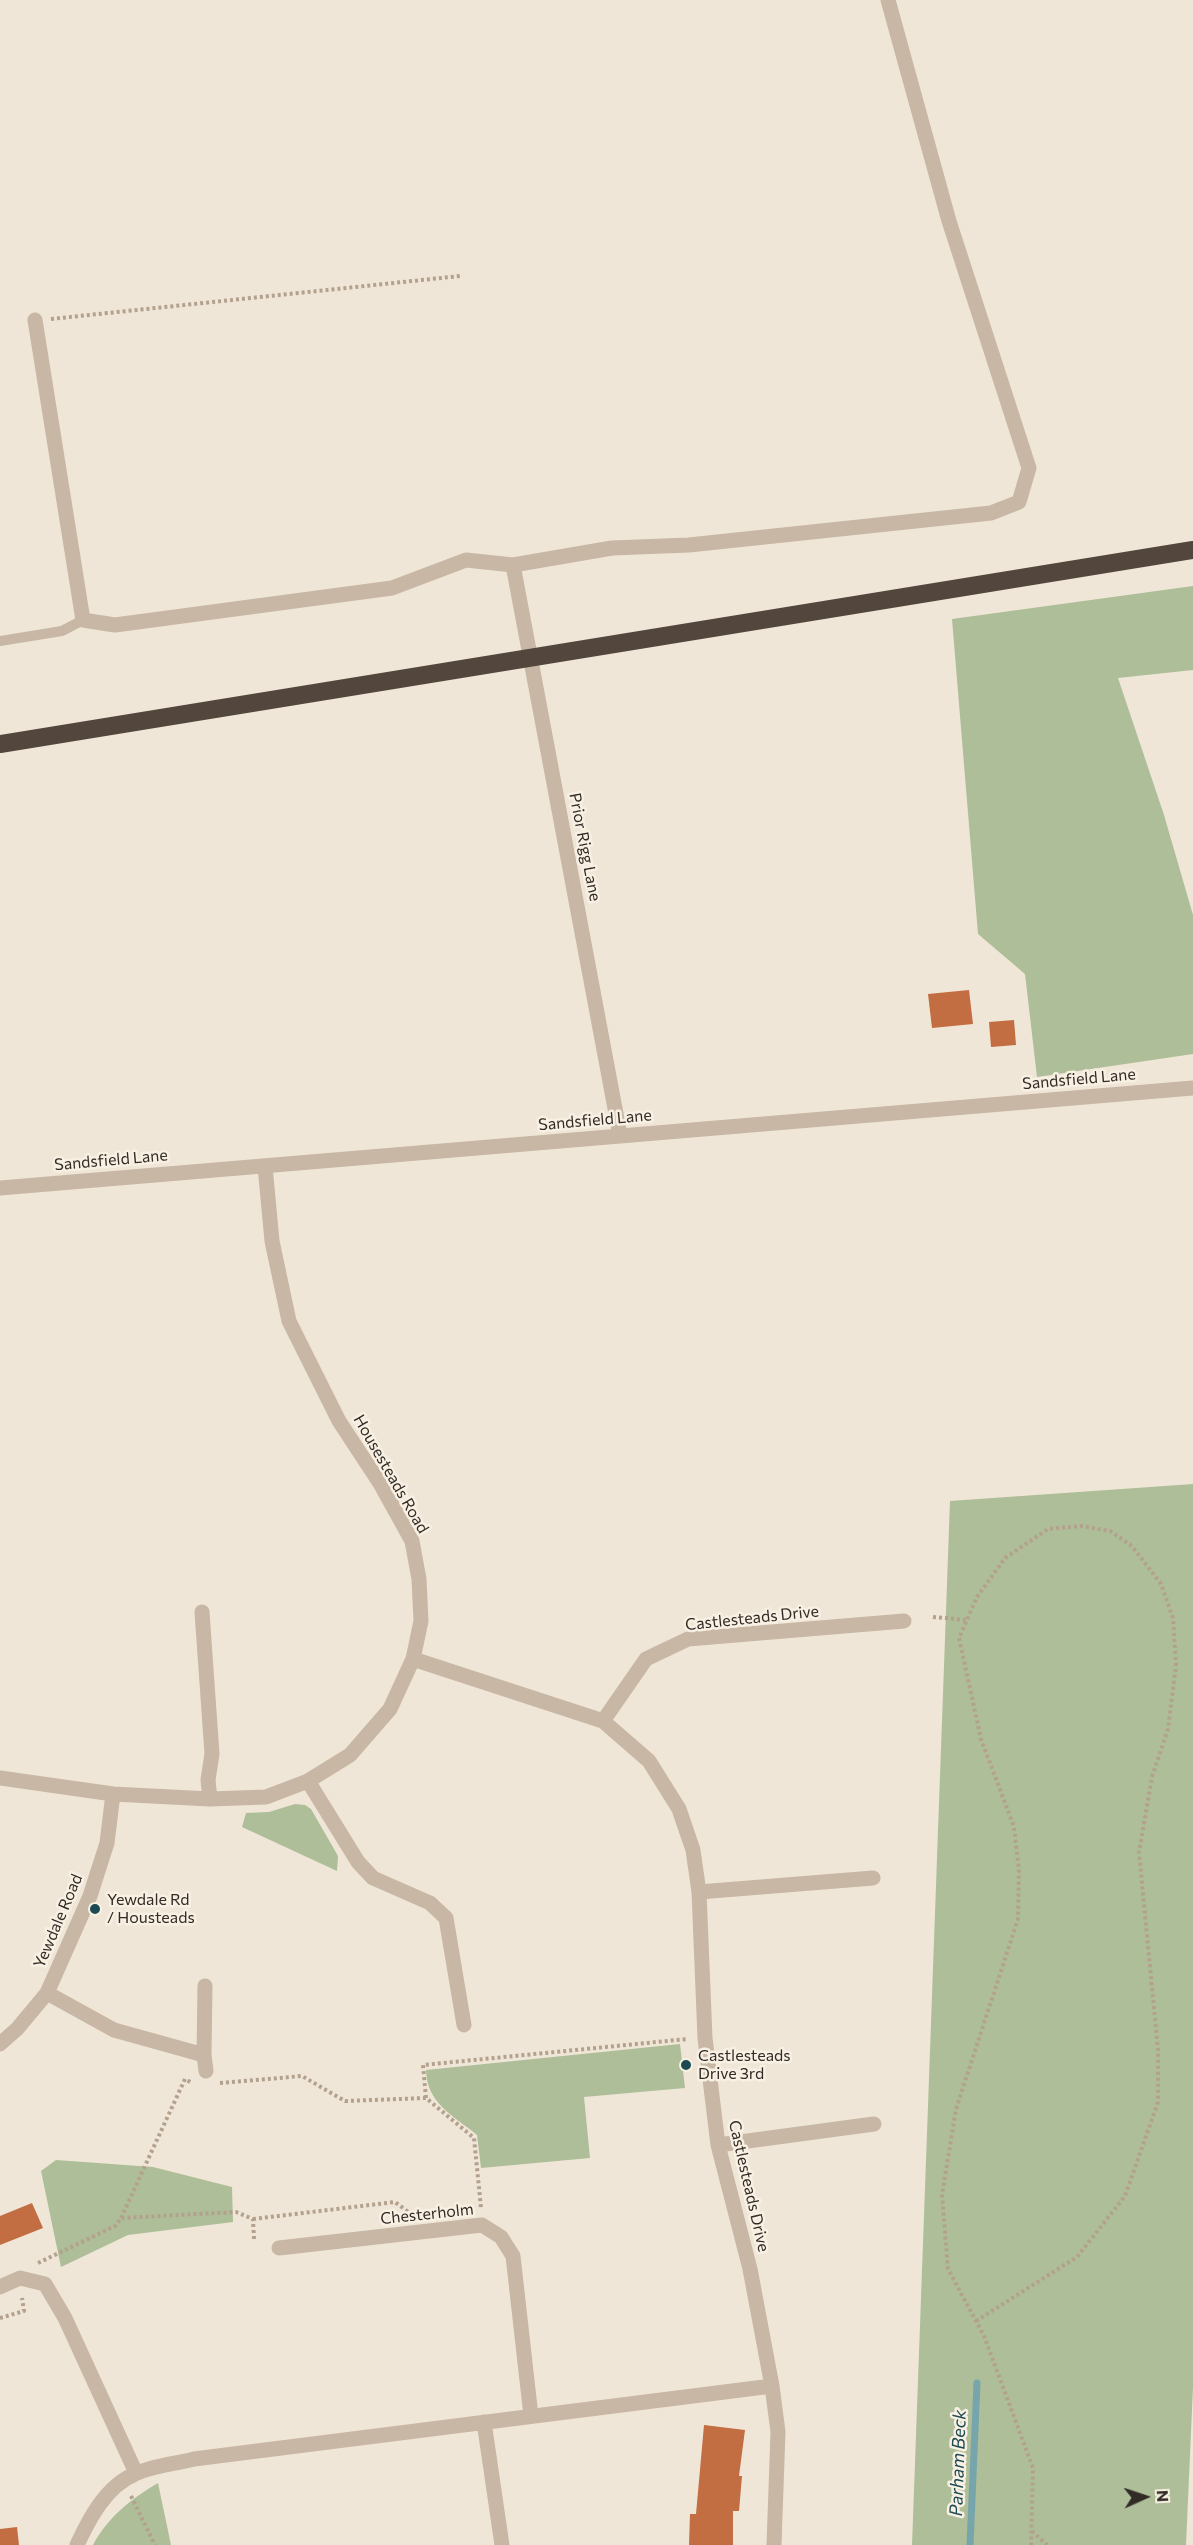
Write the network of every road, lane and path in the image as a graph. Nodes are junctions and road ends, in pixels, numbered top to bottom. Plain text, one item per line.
1 (888, 0) edge
2 (460, 276) dead end
3 (35, 320) joint
4 (1193, 550) edge
5 (513, 565) junction
6 (83, 620) junction
7 (0, 641) edge
8 (0, 744) edge
9 (1193, 1088) edge
10 (620, 1135) junction
11 (265, 1166) junction
12 (0, 1188) edge
13 (202, 1612) dead end
14 (933, 1617) dead end
15 (966, 1620) junction
16 (904, 1621) dead end
17 (414, 1659) junction
18 (603, 1721) junction
19 (0, 1778) edge
20 (308, 1781) junction
21 (113, 1794) junction
22 (210, 1799) junction
23 (873, 1878) dead end
24 (699, 1892) junction
25 (205, 1986) dead end
26 (47, 1993) junction
27 (464, 2025) dead end
28 (688, 2039) dead end
29 (0, 2044) edge
30 (204, 2055) junction
31 (207, 2080) junction
32 (426, 2098) junction
33 (874, 2124) dead end
34 (718, 2145) junction
35 (479, 2215) dead end
36 (122, 2218) junction
37 (253, 2219) junction
38 (417, 2219) dead end
39 (254, 2239) dead end
40 (279, 2248) dead end
41 (38, 2263) dead end
42 (0, 2287) edge
43 (21, 2290) dead end
44 (0, 2318) edge
45 (976, 2321) junction
46 (772, 2386) junction
47 (531, 2416) junction
48 (484, 2422) junction
49 (136, 2473) junction
50 (131, 2495) dead end
51 (1032, 2531) junction
52 (77, 2545) edge
53 (155, 2545) edge
54 (502, 2545) edge
55 (774, 2545) edge
56 (1031, 2545) edge
57 (1047, 2545) edge

1 - 5 street
2 - 3 path
3 - 6 street
4 - 8 highway
5 - 6 street
5 - 10 street, Prior Rigg Lane
6 - 7 lane
9 - 10 street, Sandsfield Lane
10 - 11 street, Sandsfield Lane
11 - 12 street, Sandsfield Lane
11 - 17 street, Housesteads Road
13 - 22 street
14 - 15 path
15 - 45 path
15 - 45 path
16 - 18 street, Castlesteads Drive
17 - 18 street, Castlesteads Drive
17 - 20 street, Housesteads Road
18 - 24 street, Castlesteads Drive
19 - 21 street, Housesteads Road
20 - 22 street, Housesteads Road
20 - 27 street
21 - 22 street, Housesteads Road
21 - 26 street, Yewdale Road
23 - 24 street
24 - 34 street, Castlesteads Drive
25 - 30 street
26 - 29 street, Yewdale Road
26 - 30 street
28 - 32 path
30 - 31 street
31 - 32 path
31 - 36 path
32 - 35 path
33 - 34 street
34 - 46 street, Castlesteads Drive
36 - 37 path
36 - 41 path
37 - 38 path
37 - 39 path
40 - 47 street, Chesterholm
42 - 49 street
43 - 44 path
45 - 51 path
46 - 47 street
46 - 55 street, Castlesteads Drive
47 - 48 street
48 - 49 street
48 - 54 street
49 - 52 street
50 - 53 path
51 - 56 path
51 - 57 path

